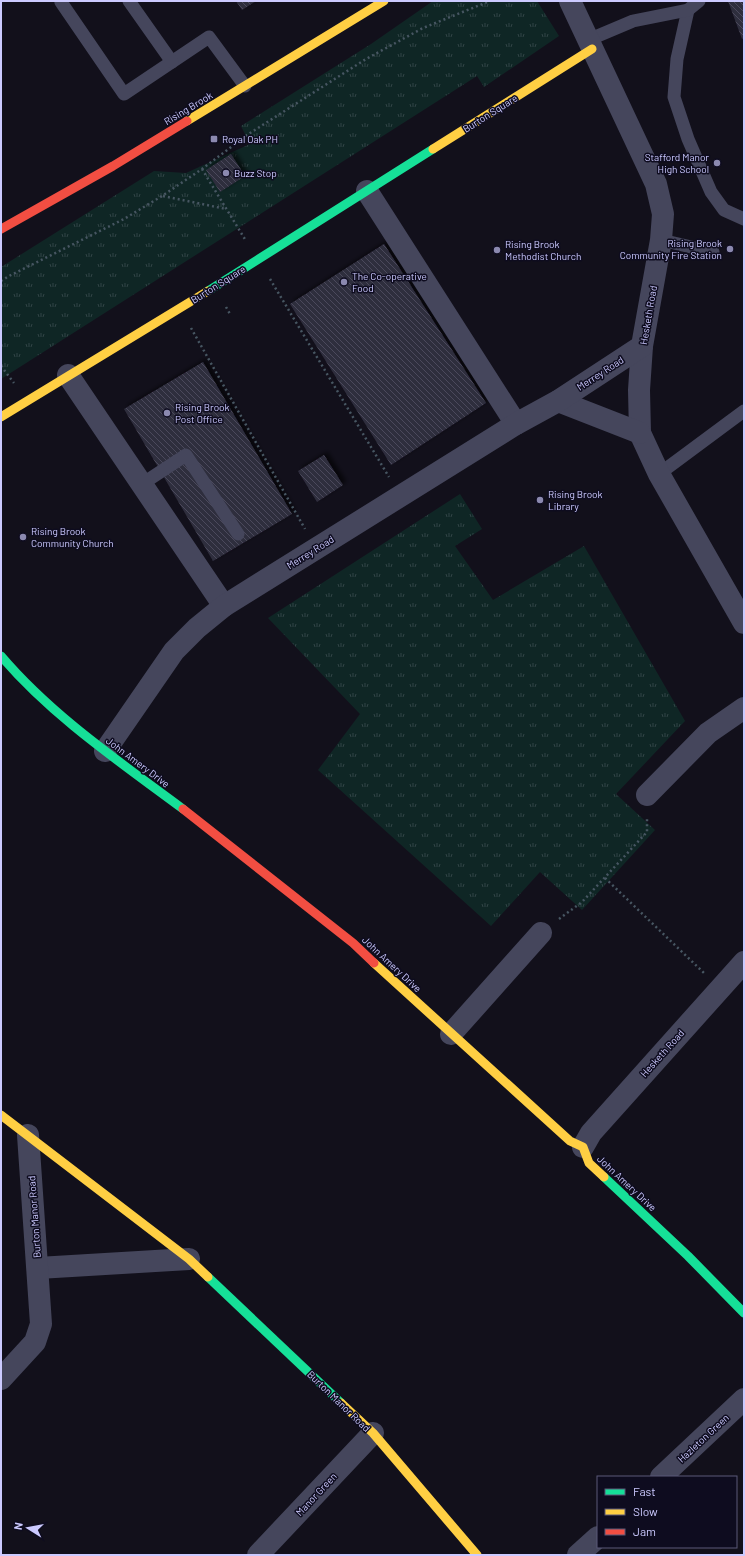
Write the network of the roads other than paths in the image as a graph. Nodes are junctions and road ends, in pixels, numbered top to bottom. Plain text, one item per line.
1 (62, 1) edge
2 (129, 1) edge
3 (384, 1) edge
4 (570, 1) edge
5 (699, 1) edge
6 (688, 10) junction
7 (590, 44) junction
8 (172, 62) junction
9 (245, 86) junction
10 (367, 191) junction
11 (744, 219) edge
12 (1, 229) edge
13 (661, 240) junction
14 (713, 252) dead end
15 (642, 346) junction
16 (68, 375) junction
17 (558, 401) junction
18 (744, 411) edge
19 (1, 417) edge
20 (516, 424) junction
21 (640, 433) junction
22 (659, 474) junction
23 (142, 484) junction
24 (238, 534) dead end
25 (224, 606) junction
26 (744, 623) edge
27 (1, 656) edge
28 (744, 708) edge
29 (105, 751) junction
30 (647, 794) road end
31 (541, 933) road end
32 (744, 962) edge
33 (451, 1034) junction
34 (1, 1115) edge
35 (28, 1135) junction
36 (583, 1146) junction
37 (189, 1259) junction
38 (38, 1268) junction
39 (744, 1314) edge
40 (1, 1378) edge
41 (744, 1399) edge
42 (373, 1433) junction
43 (662, 1476) edge
44 (597, 1537) edge
45 (258, 1555) edge
46 (477, 1555) edge
47 (578, 1555) edge

1 - 8 lane
2 - 8 lane
3 - 9 main road, Rising Brook
4 - 7 street, Hesketh Road
5 - 6 lane
6 - 7 lane
6 - 11 lane
7 - 10 main road, Burton Square
7 - 13 street, Hesketh Road
8 - 9 lane
9 - 12 main road, Rising Brook
10 - 16 main road, Burton Square
10 - 20 street
13 - 14 lane
13 - 15 street, Hesketh Road
15 - 17 street, Merrey Road
15 - 21 street, Hesketh Road
16 - 19 main road, Burton Square
16 - 23 street
17 - 20 street, Merrey Road
17 - 21 street
18 - 22 lane
20 - 25 street, Merrey Road
21 - 22 street, Hesketh Road
22 - 26 street, Hesketh Road
23 - 24 lane
23 - 25 street
25 - 29 street, Merrey Road
27 - 29 main road, John Amery Drive
28 - 30 street
29 - 33 main road, John Amery Drive
31 - 33 street
32 - 36 street, Hesketh Road
33 - 36 main road, John Amery Drive
34 - 35 main road, Burton Manor Road
35 - 37 main road, Burton Manor Road
35 - 38 street, Burton Manor Road
36 - 39 main road, John Amery Drive
37 - 38 street, Burton Manor Road
37 - 42 main road, Burton Manor Road
38 - 40 street
41 - 43 street, Hazleton Green
42 - 45 street, Manor Green
42 - 46 main road, Burton Manor Road
44 - 47 street

